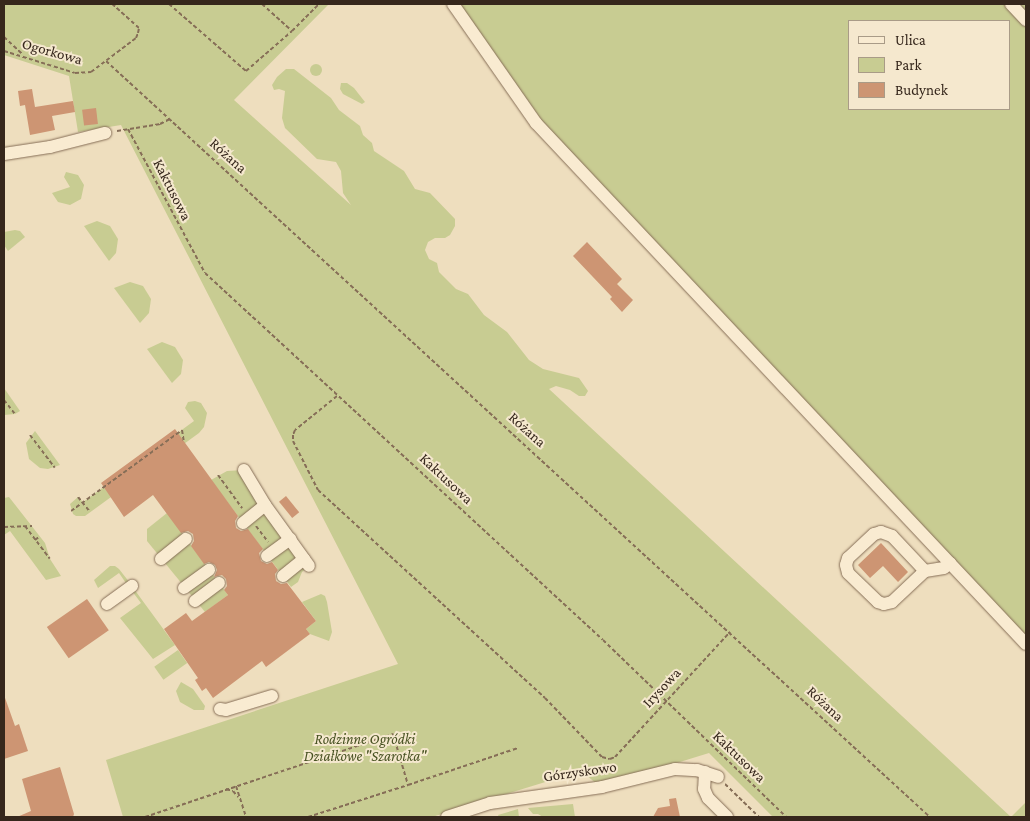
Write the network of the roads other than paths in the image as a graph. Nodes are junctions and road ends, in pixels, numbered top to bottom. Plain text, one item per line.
1 (453, 4) edge
2 (1011, 4) edge
3 (1026, 20) edge
4 (105, 133) dead end
5 (4, 154) edge
6 (244, 470) dead end
7 (265, 505) junction
8 (247, 521) road end
9 (186, 539) dead end
10 (290, 539) junction
11 (271, 553) road end
12 (161, 558) dead end
13 (950, 563) junction
14 (209, 570) dead end
15 (925, 571) junction
16 (282, 576) dead end
17 (219, 583) dead end
18 (132, 586) dead end
19 (184, 588) dead end
20 (195, 601) dead end
21 (108, 604) dead end
22 (1026, 644) edge
23 (272, 696) dead end
24 (220, 709) dead end
25 (704, 772) junction
26 (718, 777) road end
27 (447, 817) edge
28 (727, 817) edge

1 - 13 street
2 - 3 street
4 - 5 street
6 - 7 street
7 - 8 street
7 - 10 street
9 - 12 street
10 - 11 street
10 - 16 street
13 - 15 street
13 - 22 street
14 - 19 street
15 - 15 street
17 - 20 street
18 - 21 street
23 - 24 street
25 - 26 street, Górzyskowo
25 - 27 street, Górzyskowo
25 - 28 street

